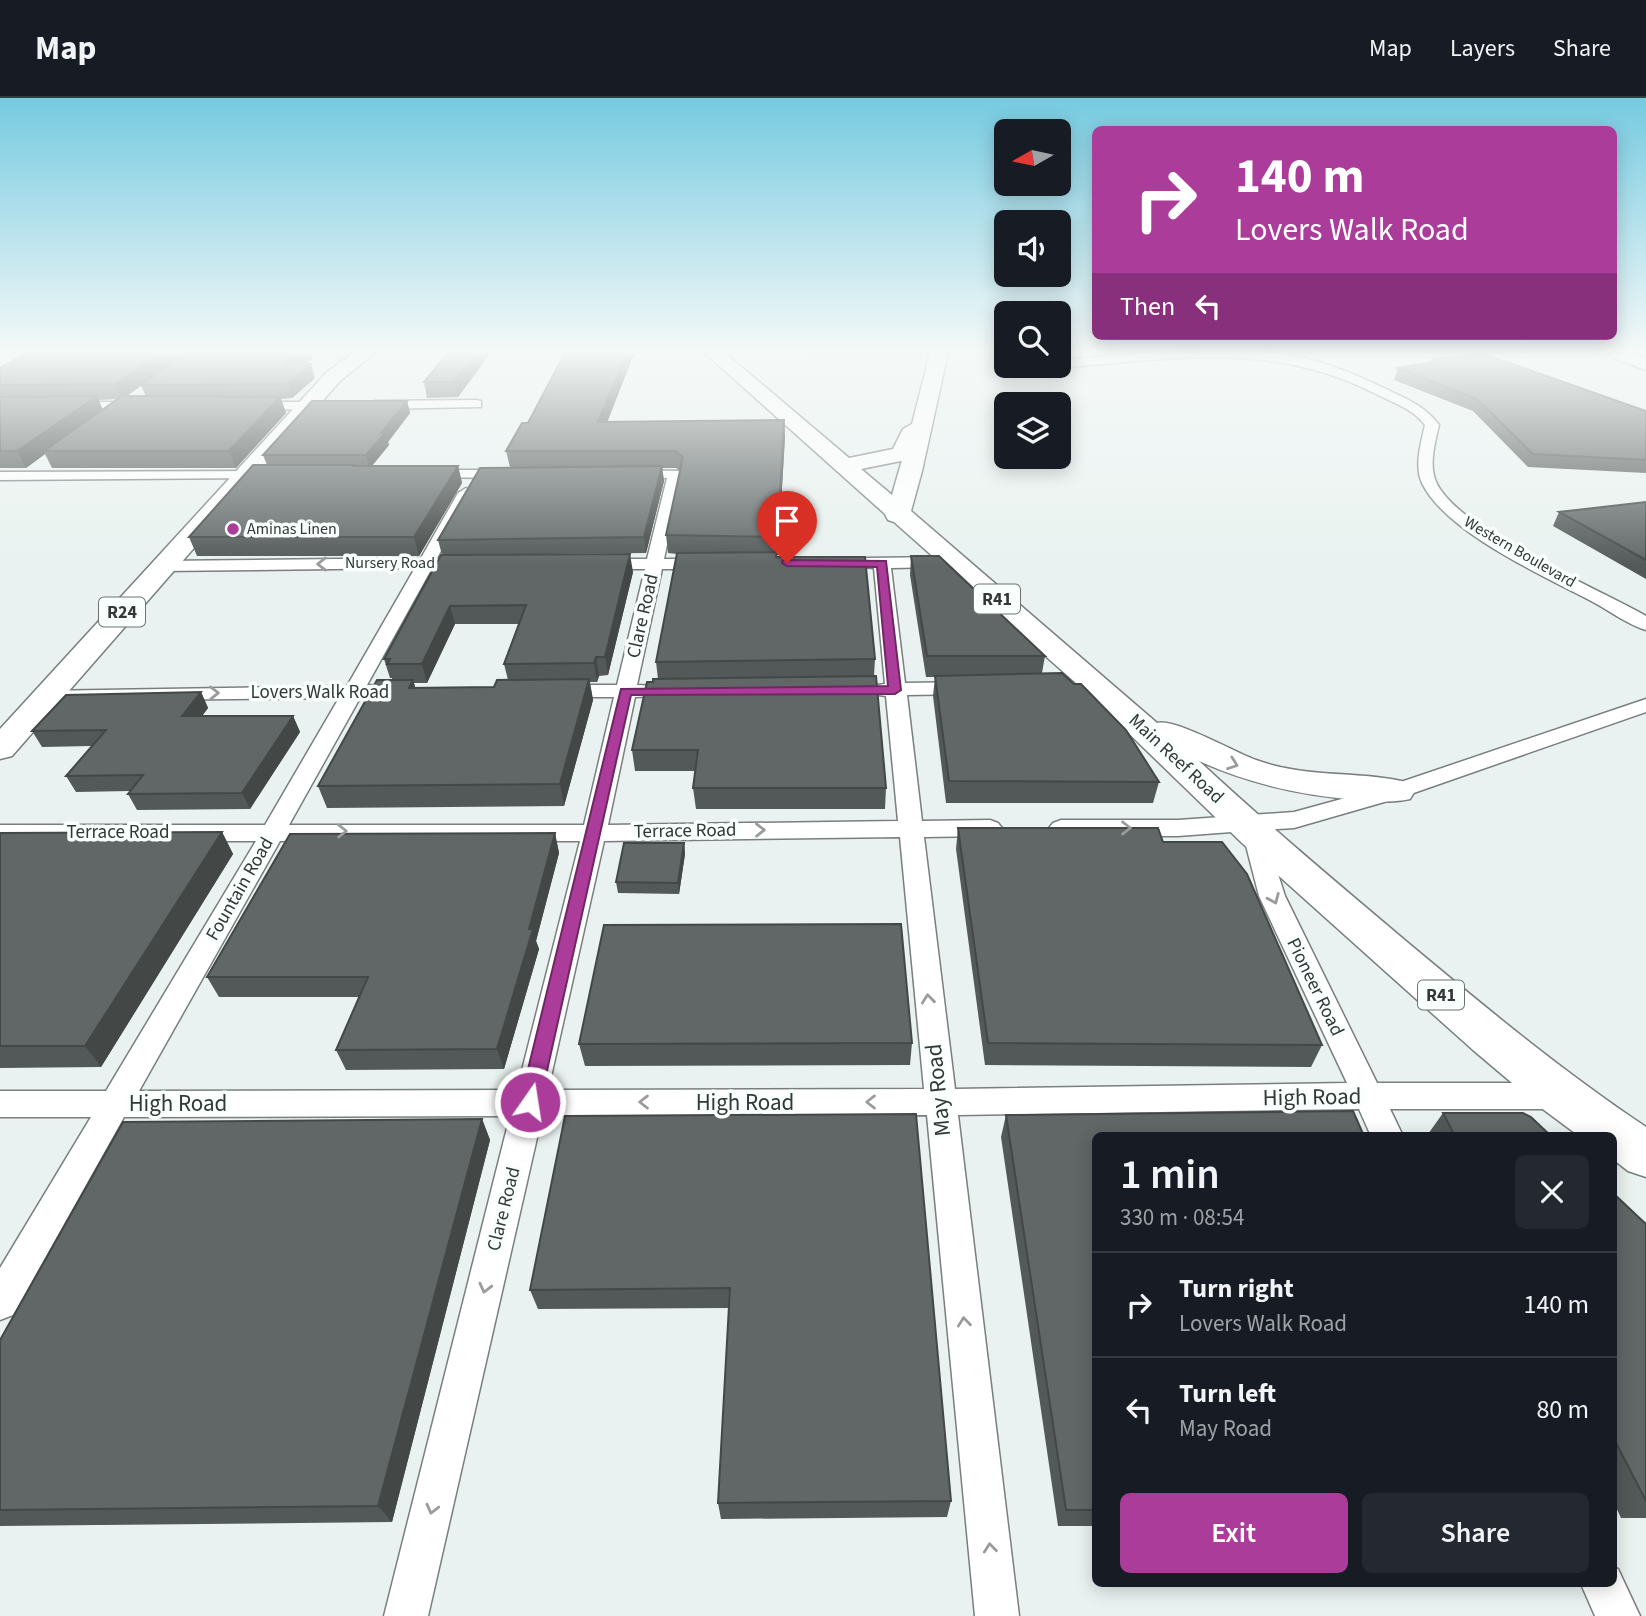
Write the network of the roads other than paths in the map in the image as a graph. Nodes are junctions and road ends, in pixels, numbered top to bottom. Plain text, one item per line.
1 (290, 424) edge
2 (794, 424) edge
3 (922, 424) edge
4 (1431, 424) edge
5 (921, 427) junction
6 (49, 460) edge
7 (842, 467) junction
8 (409, 474) edge
9 (477, 474) junction
10 (527, 474) edge
11 (621, 474) edge
12 (243, 475) junction
13 (285, 475) edge
14 (0, 476) edge
15 (28, 476) junction
16 (897, 515) junction
17 (954, 562) junction
18 (424, 563) junction
19 (451, 563) edge
20 (723, 563) edge
21 (856, 563) edge
22 (882, 563) junction
23 (587, 564) edge
24 (655, 564) junction
25 (162, 566) junction
26 (1646, 624) edge
27 (988, 687) edge
28 (861, 690) edge
29 (895, 690) junction
30 (352, 691) junction
31 (420, 691) edge
32 (543, 691) edge
33 (625, 691) junction
34 (695, 691) edge
35 (48, 695) junction
36 (1646, 705) edge
37 (1128, 713) junction
38 (0, 749) edge
39 (1397, 791) junction
40 (910, 828) junction
41 (1017, 828) edge
42 (1044, 828) edge
43 (1250, 829) junction
44 (274, 831) junction
45 (594, 832) junction
46 (0, 833) edge
47 (1368, 1096) junction
48 (1491, 1096) junction
49 (1561, 1096) junction
50 (530, 1102) junction
51 (939, 1102) junction
52 (114, 1103) junction
53 (0, 1104) edge
54 (1525, 1128) edge
55 (1385, 1132) edge
56 (1613, 1132) edge
57 (1617, 1135) edge
58 (1646, 1155) edge
59 (0, 1302) edge
60 (1604, 1587) edge
61 (406, 1616) edge
62 (997, 1616) edge
63 (1618, 1616) edge

1 - 12 main road, R24
2 - 7 main road, Main Reef Road / R41
3 - 5 main road
4 - 26 street, Western Boulevard
5 - 7 main road
5 - 16 main road
6 - 15 street
7 - 16 main road, Main Reef Road / R41
8 - 9 street
9 - 10 street
9 - 18 street, Fountain Road
11 - 24 street, Clare Road
12 - 13 street
12 - 15 street
12 - 25 main road, R24
14 - 15 street
16 - 17 main road, Main Reef Road / R41
17 - 22 street
17 - 37 main road, Main Reef Road / R41
18 - 19 street, Nursery Road
18 -> 25 street, Nursery Road
18 - 30 street, Fountain Road
20 - 24 street
21 - 22 street
22 - 29 street, May Road
23 - 24 street
24 - 33 street, Clare Road
25 - 35 main road, R24
27 - 29 street
28 - 29 street
29 - 40 street, May Road
30 - 31 street, Lovers Walk Road
35 -> 30 street, Lovers Walk Road
30 - 44 street, Fountain Road
32 - 33 street
33 - 34 street
33 - 45 street, Clare Road
35 - 38 main road, R24
36 - 39 street
37 -> 39 main road
37 - 43 main road, Main Reef Road / R41
39 - 43 street
40 - 41 street, Terrace Road
45 -> 40 street, Terrace Road
51 -> 40 street, May Road
42 -> 43 street
43 -> 47 street, Pioneer Road
43 - 49 main road, Main Reef Road / R41
44 -> 45 street, Terrace Road
44 - 46 street, Terrace Road
44 - 52 street, Fountain Road
45 - 50 street, Clare Road
47 - 48 street, High Road
47 - 51 street, High Road
47 - 55 street, Pioneer Road
48 - 49 street, High Road
48 - 54 street
49 - 56 main road, Main Reef Road / R41
51 -> 50 street, High Road
50 - 52 street, High Road
50 -> 61 street, Clare Road
62 -> 51 street, May Road
52 - 53 street, High Road
52 - 59 street, Fountain Road
57 - 58 main road, Main Reef Road / R41
60 - 63 street

